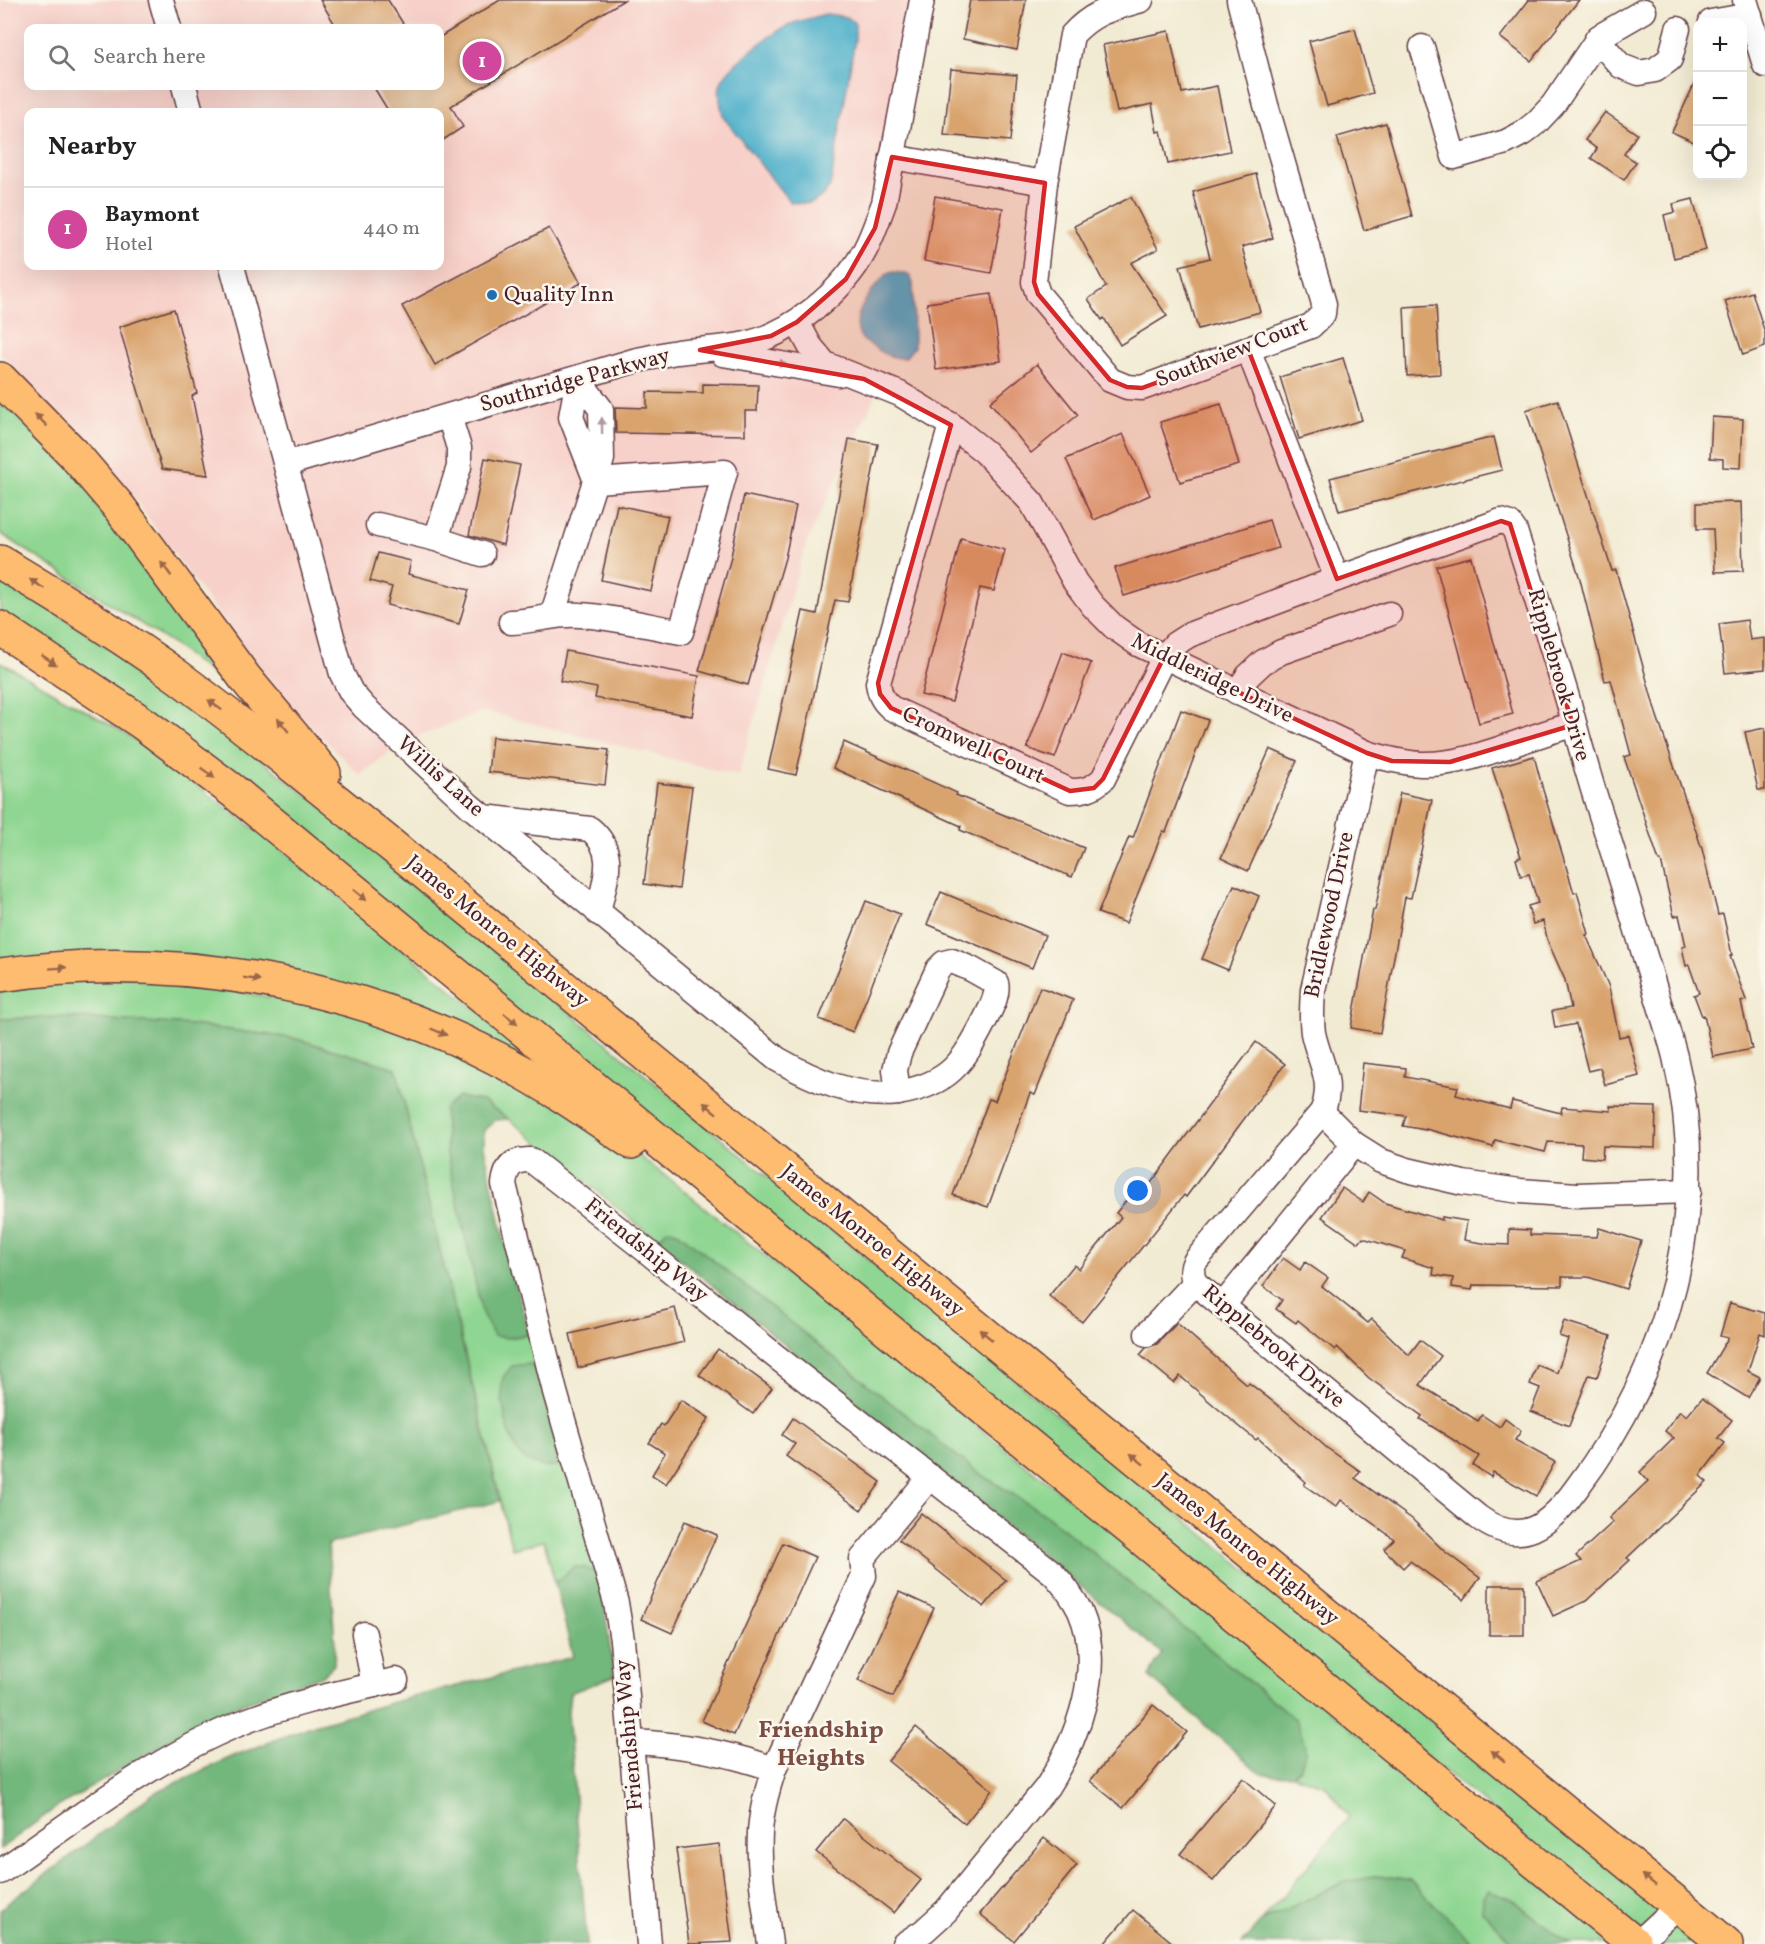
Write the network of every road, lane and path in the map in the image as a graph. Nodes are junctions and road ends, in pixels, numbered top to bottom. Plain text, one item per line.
1 (161, 0) edge
2 (922, 0) edge
3 (1141, 0) edge
4 (1239, 0) edge
5 (1639, 6) edge
6 (1748, 8) edge
7 (1722, 18) edge
8 (168, 24) edge
9 (1688, 27) edge
10 (1597, 39) junction
11 (1422, 47) dead end
12 (1765, 65) edge
13 (185, 90) edge
14 (190, 108) edge
15 (892, 156) junction
16 (1046, 183) junction
17 (233, 270) edge
18 (797, 322) junction
19 (1248, 349) junction
20 (700, 350) junction
21 (0, 379) edge
22 (578, 379) junction
23 (864, 379) junction
24 (449, 416) junction
25 (951, 425) junction
26 (286, 464) junction
27 (597, 481) junction
28 (378, 525) dead end
29 (436, 539) junction
30 (482, 554) dead end
31 (0, 561) edge
32 (1337, 579) junction
33 (1389, 614) dead end
34 (552, 616) junction
35 (512, 622) dead end
36 (0, 628) edge
37 (1164, 657) junction
38 (1237, 692) junction
39 (1574, 725) junction
40 (1366, 753) junction
41 (484, 817) junction
42 (392, 846) junction
43 (598, 913) junction
44 (0, 975) edge
45 (898, 1093) junction
46 (1322, 1112) junction
47 (1354, 1144) junction
48 (1689, 1191) junction
49 (813, 1266) junction
50 (1195, 1282) junction
51 (1223, 1305) junction
52 (1147, 1334) dead end
53 (930, 1477) junction
54 (364, 1634) dead end
55 (631, 1742) junction
56 (774, 1769) junction
57 (0, 1872) edge
58 (1679, 1905) junction
59 (649, 1944) edge
60 (770, 1944) edge
61 (904, 1944) edge
62 (1636, 1944) edge
63 (1726, 1944) edge

1 - 8 street
2 - 15 street, Southridge Parkway
3 - 16 street, Southview Court
4 - 19 street, Southview Court
5 - 9 street
5 - 10 street
6 - 7 street
6 - 12 street
9 - 10 street
10 - 11 street
13 - 14 street
15 - 16 street
15 - 18 street, Southridge Parkway
16 - 19 street, Southview Court
17 - 26 street, Willis Lane
18 - 20 street, Southridge Parkway
18 - 23 street, Middleridge Drive
19 - 32 street
20 - 22 street, Southridge Parkway
20 -> 23 street
42 -> 21 highway
22 - 24 street, Southridge Parkway
22 - 27 street
23 - 25 street, Middleridge Drive
24 - 26 street, Southridge Parkway
24 - 29 street
25 - 37 street, Middleridge Drive
25 - 37 street, Cromwell Court
26 - 41 street, Willis Lane
27 - 34 street
27 - 34 street
28 - 29 street
29 - 30 street
42 -> 31 highway, James Monroe Highway
32 - 37 street, Ripplebrook Drive
32 - 39 street, Ripplebrook Drive
33 - 38 street
34 - 35 street
36 -> 49 highway
37 - 38 street, Middleridge Drive
38 - 40 street, Middleridge Drive
39 - 40 street, Middleridge Drive
39 - 48 street, Ripplebrook Drive
40 - 46 street, Bridlewood Drive
41 - 43 street, Willis Lane
41 - 43 street
58 -> 42 highway, James Monroe Highway
43 - 45 street, Willis Lane
44 -> 49 highway
45 - 45 street, Willis Lane
46 - 47 street
46 - 50 street, Ripplebrook Drive
47 - 48 street
47 - 51 street
48 - 51 street, Ripplebrook Drive
49 - 62 highway
50 - 51 street, Ripplebrook Drive
50 - 52 street
53 - 55 street, Friendship Way
53 - 56 street
53 - 61 street, Friendship Way
54 - 57 street
55 - 56 street
55 - 59 street, Friendship Way
56 - 60 street
58 - 62 street
58 - 63 highway, James Monroe Highway

